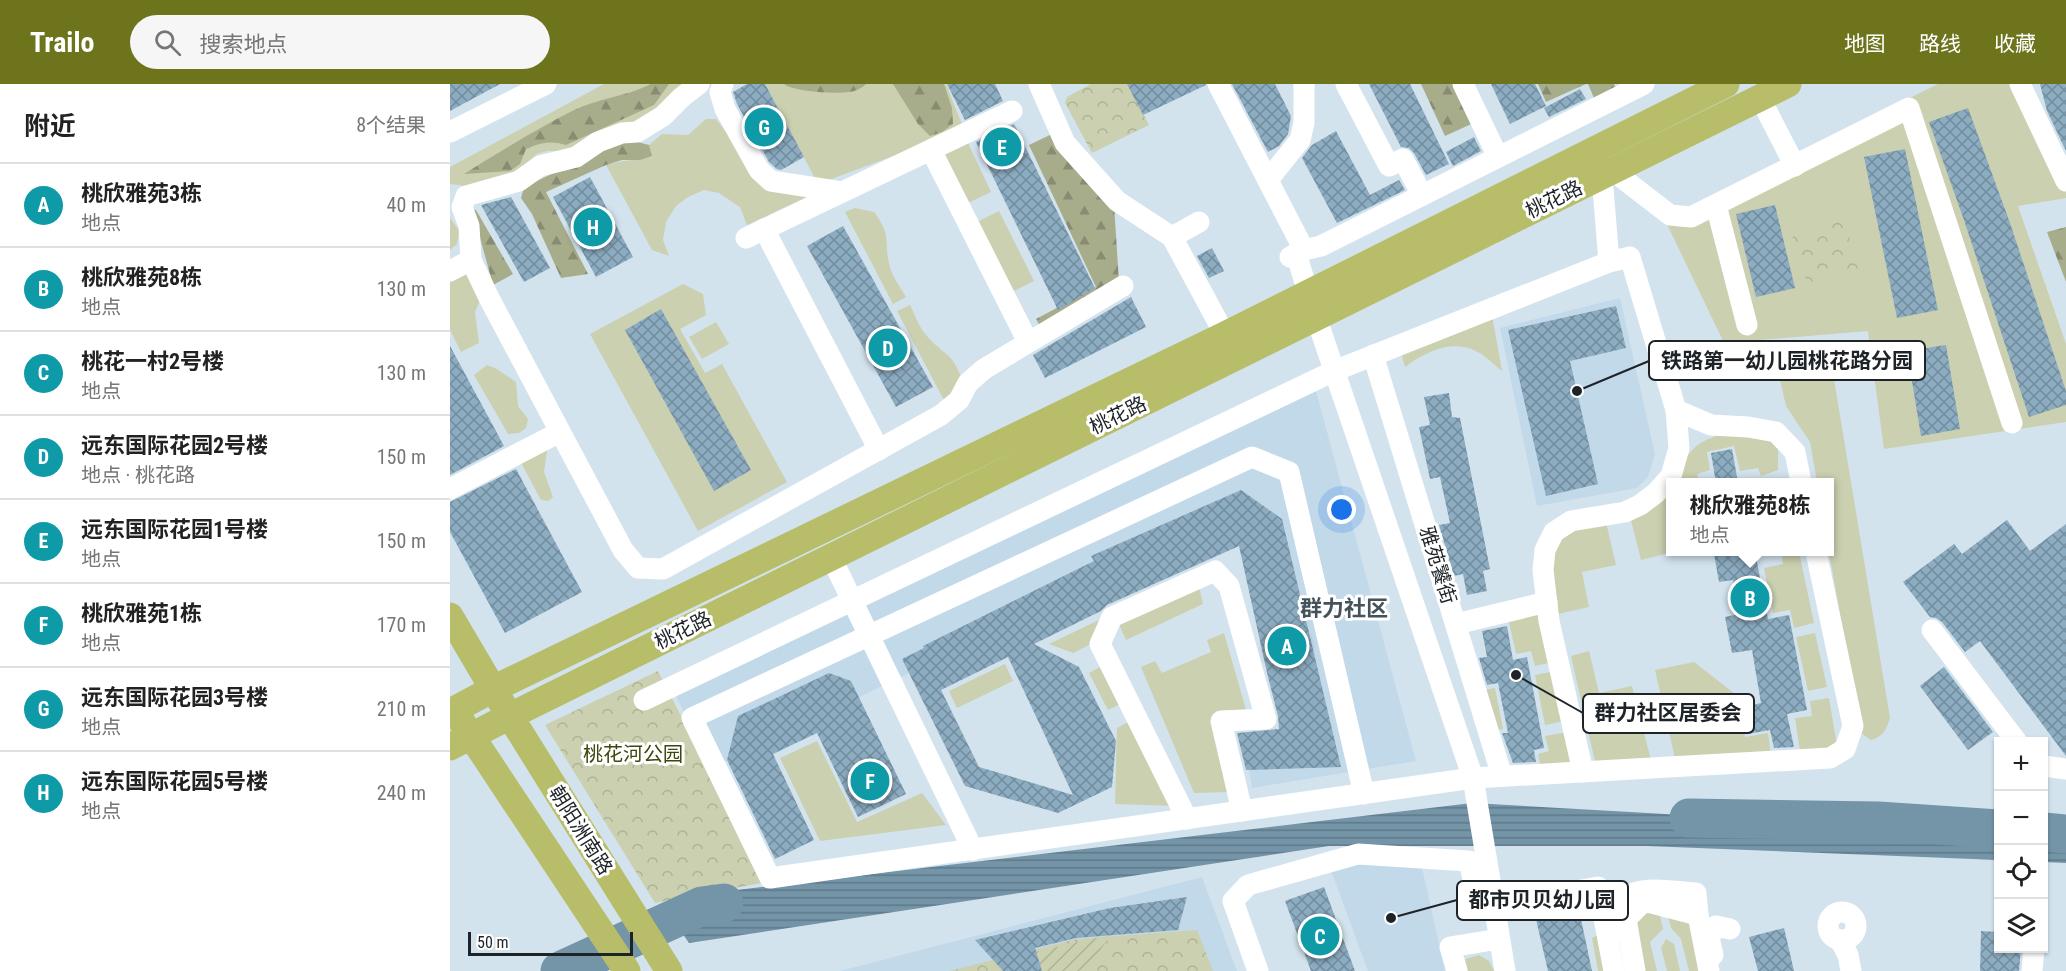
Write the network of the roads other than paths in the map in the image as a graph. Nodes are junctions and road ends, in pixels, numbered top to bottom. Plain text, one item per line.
1 (546, 84) edge
2 (699, 84) edge
3 (723, 84) edge
4 (1039, 84) edge
5 (1218, 84) edge
6 (1304, 84) edge
7 (1346, 84) edge
8 (1463, 84) edge
9 (1726, 84) edge
10 (1788, 84) edge
11 (2020, 84) edge
12 (1635, 86) edge
13 (1754, 100) junction
14 (1012, 111) dead end
15 (450, 132) edge
16 (931, 150) junction
17 (1498, 157) junction
18 (1790, 168) junction
19 (1607, 173) junction
20 (1268, 180) junction
21 (2066, 181) edge
22 (842, 192) junction
23 (458, 193) edge
24 (1422, 195) junction
25 (1716, 205) junction
26 (1199, 222) dead end
27 (1172, 237) junction
28 (1296, 253) junction
29 (471, 260) junction
30 (1609, 262) junction
31 (450, 271) edge
32 (1123, 286) dead end
33 (1312, 305) junction
34 (1747, 325) dead end
35 (1225, 335) junction
36 (1028, 342) junction
37 (1373, 354) junction
38 (1334, 371) junction
39 (1676, 410) junction
40 (2012, 423) dead end
41 (1711, 425) junction
42 (560, 432) junction
43 (1679, 448) junction
44 (879, 450) junction
45 (1669, 478) edge
46 (1800, 478) edge
47 (1666, 482) edge
48 (450, 489) edge
49 (1817, 556) edge
50 (831, 557) junction
51 (852, 601) junction
52 (1547, 602) junction
53 (450, 616) edge
54 (1456, 624) junction
55 (1932, 630) dead end
56 (869, 636) junction
57 (493, 688) junction
58 (644, 700) dead end
59 (452, 708) edge
60 (510, 716) junction
61 (2015, 737) edge
62 (461, 742) edge
63 (2048, 767) edge
64 (2066, 769) edge
65 (1583, 772) junction
66 (1502, 776) junction
67 (1473, 778) junction
68 (1364, 794) junction
69 (1242, 811) junction
70 (1187, 819) junction
71 (974, 850) junction
72 (1493, 901) junction
73 (1698, 915) junction
74 (1730, 929) dead end
75 (1499, 939) junction
76 (1840, 940) dead end
77 (2034, 953) edge
78 (627, 971) edge
79 (669, 971) edge
80 (1258, 971) edge
81 (1457, 971) edge
82 (1505, 971) edge
83 (1614, 971) edge
84 (1624, 971) edge
85 (1635, 971) edge
86 (1709, 971) edge
87 (1716, 971) edge
88 (1851, 971) edge
89 (2032, 971) edge

1 - 15 street
2 - 23 street
3 - 22 street
4 - 27 street
5 - 20 street
6 - 20 street
7 - 24 street
8 - 17 street
9 - 33 main road, 桃花路
10 - 13 main road, 桃花路
11 - 21 street
12 - 17 street
13 - 18 street
13 - 19 main road, 桃花路
14 - 16 street
16 - 22 street
16 - 36 street
17 - 24 street
18 - 25 street
18 - 40 street
19 - 25 street
19 - 30 street
19 - 33 main road, 桃花路
20 - 28 street
22 - 44 street
23 - 29 street
24 - 28 street
25 - 34 street
26 - 27 street
27 - 35 street
28 - 33 street
29 - 31 street
29 - 42 street
30 - 37 street
30 - 39 street
32 - 36 street
33 - 35 main road, 桃花路
33 - 38 street
33 - 50 main road, 桃花路
35 - 57 main road, 桃花路
36 - 44 street
37 - 38 street
37 - 54 street, 雅苑饕街
38 - 51 street
38 - 67 street
39 - 41 street
39 - 43 street
41 - 43 street
41 - 46 street
42 - 44 street
42 - 48 street
43 - 45 street
47 - 52 street
49 - 65 street
50 - 51 street
50 - 60 main road, 桃花路
51 - 56 street
51 - 58 street
52 - 54 street
52 - 65 street
53 - 57 main road, 朝阳洲南路
54 - 66 street, 雅苑饕街
55 - 61 street
56 - 68 street
56 - 71 street
56 - 71 street
57 - 59 main road, 桃花路
57 - 60 main road, 朝阳洲南路
59 - 62 main road, 朝阳洲南路
60 - 62 main road, 桃花路
60 - 79 main road, 朝阳洲南路
62 - 78 main road, 朝阳洲南路
63 - 64 street
65 - 66 street
66 - 67 street
67 - 68 street
67 - 72 street
68 - 69 street
69 - 70 street
69 - 70 street
70 - 71 street
72 - 75 street
72 - 80 street
72 - 83 street
73 - 84 street
73 - 85 street
73 - 86 street
74 - 87 street
75 - 81 street
75 - 82 street
76 - 88 street
77 - 89 street

